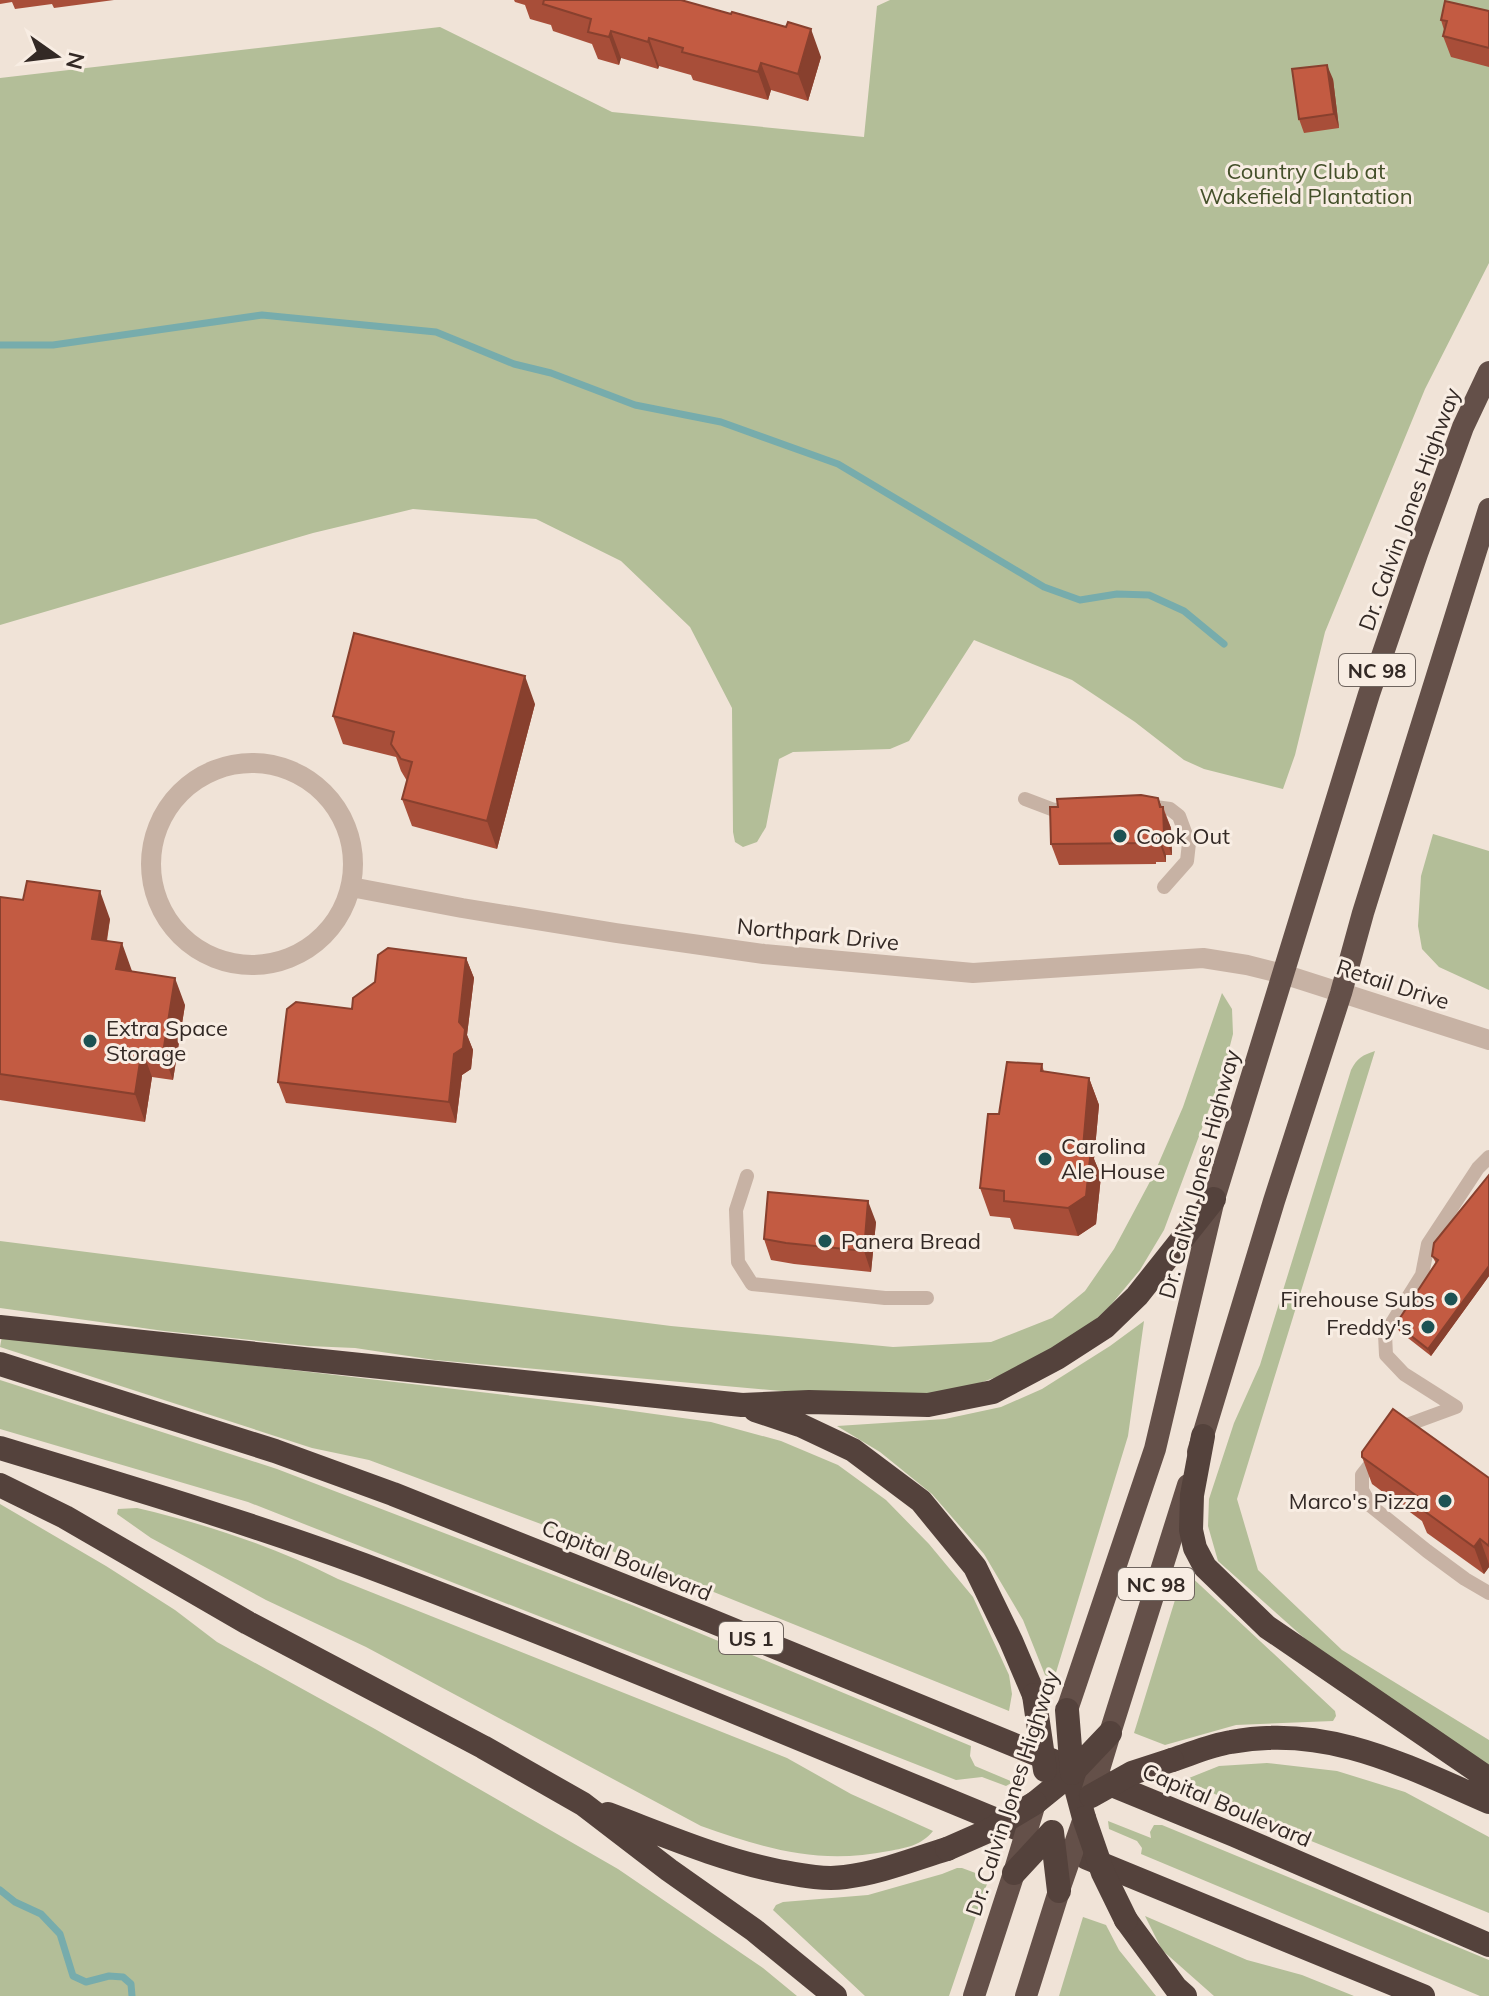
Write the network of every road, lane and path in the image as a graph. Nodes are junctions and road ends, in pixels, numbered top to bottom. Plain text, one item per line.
1 (1489, 372) edge
2 (1489, 509) edge
3 (1025, 799) dead end
4 (1133, 806) edge
5 (1086, 808) edge
6 (351, 887) junction
7 (1164, 887) dead end
8 (1283, 974) junction
9 (1341, 993) junction
10 (1489, 1040) edge
11 (1489, 1157) edge
12 (747, 1176) dead end
13 (1214, 1199) junction
14 (927, 1298) dead end
15 (0, 1327) edge
16 (0, 1364) edge
17 (742, 1405) junction
18 (1203, 1436) junction
19 (0, 1448) edge
20 (0, 1485) edge
21 (1489, 1593) edge
22 (1067, 1710) junction
23 (1110, 1733) junction
24 (1072, 1773) junction
25 (1489, 1779) edge
26 (1043, 1788) junction
27 (1489, 1802) edge
28 (583, 1804) junction
29 (1085, 1806) junction
30 (1052, 1832) junction
31 (1014, 1873) junction
32 (1059, 1891) junction
33 (1489, 1945) edge
34 (835, 1996) edge
35 (974, 1996) edge
36 (1026, 1996) edge
37 (1185, 1996) edge
38 (1423, 1996) edge

1 - 8 highway, Dr. Calvin Jones Highway / NC 98
2 - 9 highway, NC 98
3 - 5 lane
4 - 7 lane
6 - 6 street
6 - 8 street, Northpark Drive
8 - 9 street, Retail Drive
8 - 13 highway, Dr. Calvin Jones Highway / NC 98
9 - 10 street, Retail Drive
9 - 18 highway, NC 98
11 - 21 lane
12 - 14 lane
13 - 17 highway
13 - 22 highway, Dr. Calvin Jones Highway / NC 98
15 - 17 highway
16 - 33 highway, Capital Boulevard / US 1
17 - 26 highway, bridge
18 - 23 highway, NC 98
18 - 25 highway
19 - 38 highway
20 - 28 highway
22 - 24 highway, bridge
22 - 26 highway, Dr. Calvin Jones Highway / NC 98, bridge
23 - 24 highway, bridge
23 - 29 highway, NC 98, bridge
24 - 26 highway
24 - 29 highway
26 - 28 highway, bridge
26 - 30 highway
26 - 31 highway, Dr. Calvin Jones Highway / NC 98, bridge
27 - 29 highway, bridge
28 - 34 highway
29 - 30 highway
29 - 32 highway, NC 98, bridge
29 - 37 highway, bridge
30 - 31 highway, bridge
30 - 32 highway, bridge
31 - 35 highway, Dr. Calvin Jones Highway / NC 98
32 - 36 highway, NC 98

